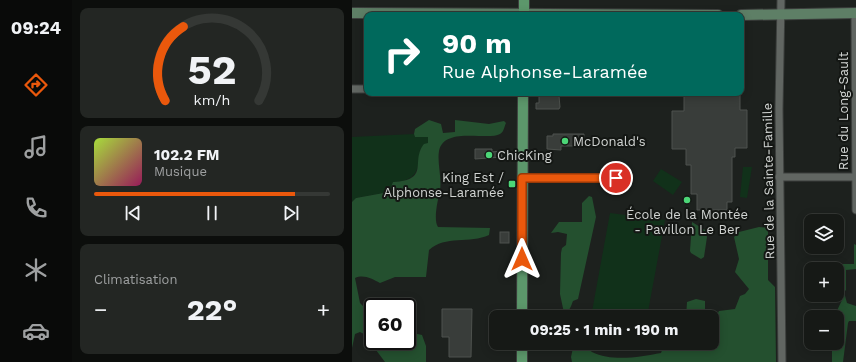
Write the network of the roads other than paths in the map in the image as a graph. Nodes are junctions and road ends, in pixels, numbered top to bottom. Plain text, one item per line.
1 (524, 0) edge
2 (781, 0) edge
3 (524, 12) edge
4 (352, 13) edge
5 (364, 13) edge
6 (855, 13) edge
7 (744, 15) edge
8 (781, 15) junction
9 (352, 89) edge
10 (364, 89) edge
11 (523, 96) edge
12 (855, 115) edge
13 (779, 177) junction
14 (855, 177) edge
15 (522, 178) junction
16 (616, 178) dead end
17 (856, 210) edge
18 (522, 310) edge
19 (522, 350) edge
20 (522, 362) edge
21 (782, 362) edge

1 - 3 main road
2 - 8 street, Rue de la Sainte-Famille
4 - 5 main road
6 - 8 main road
6 - 12 street, Rue du Long-Sault
7 - 8 main road
8 - 13 street, Rue de la Sainte-Famille
9 - 10 street
11 - 15 main road
12 - 14 street, Rue du Long-Sault
13 - 14 street
13 - 21 street, Rue de la Sainte-Famille
14 - 17 street, Rue du Long-Sault
15 - 16 street
15 - 18 main road
19 - 20 main road

